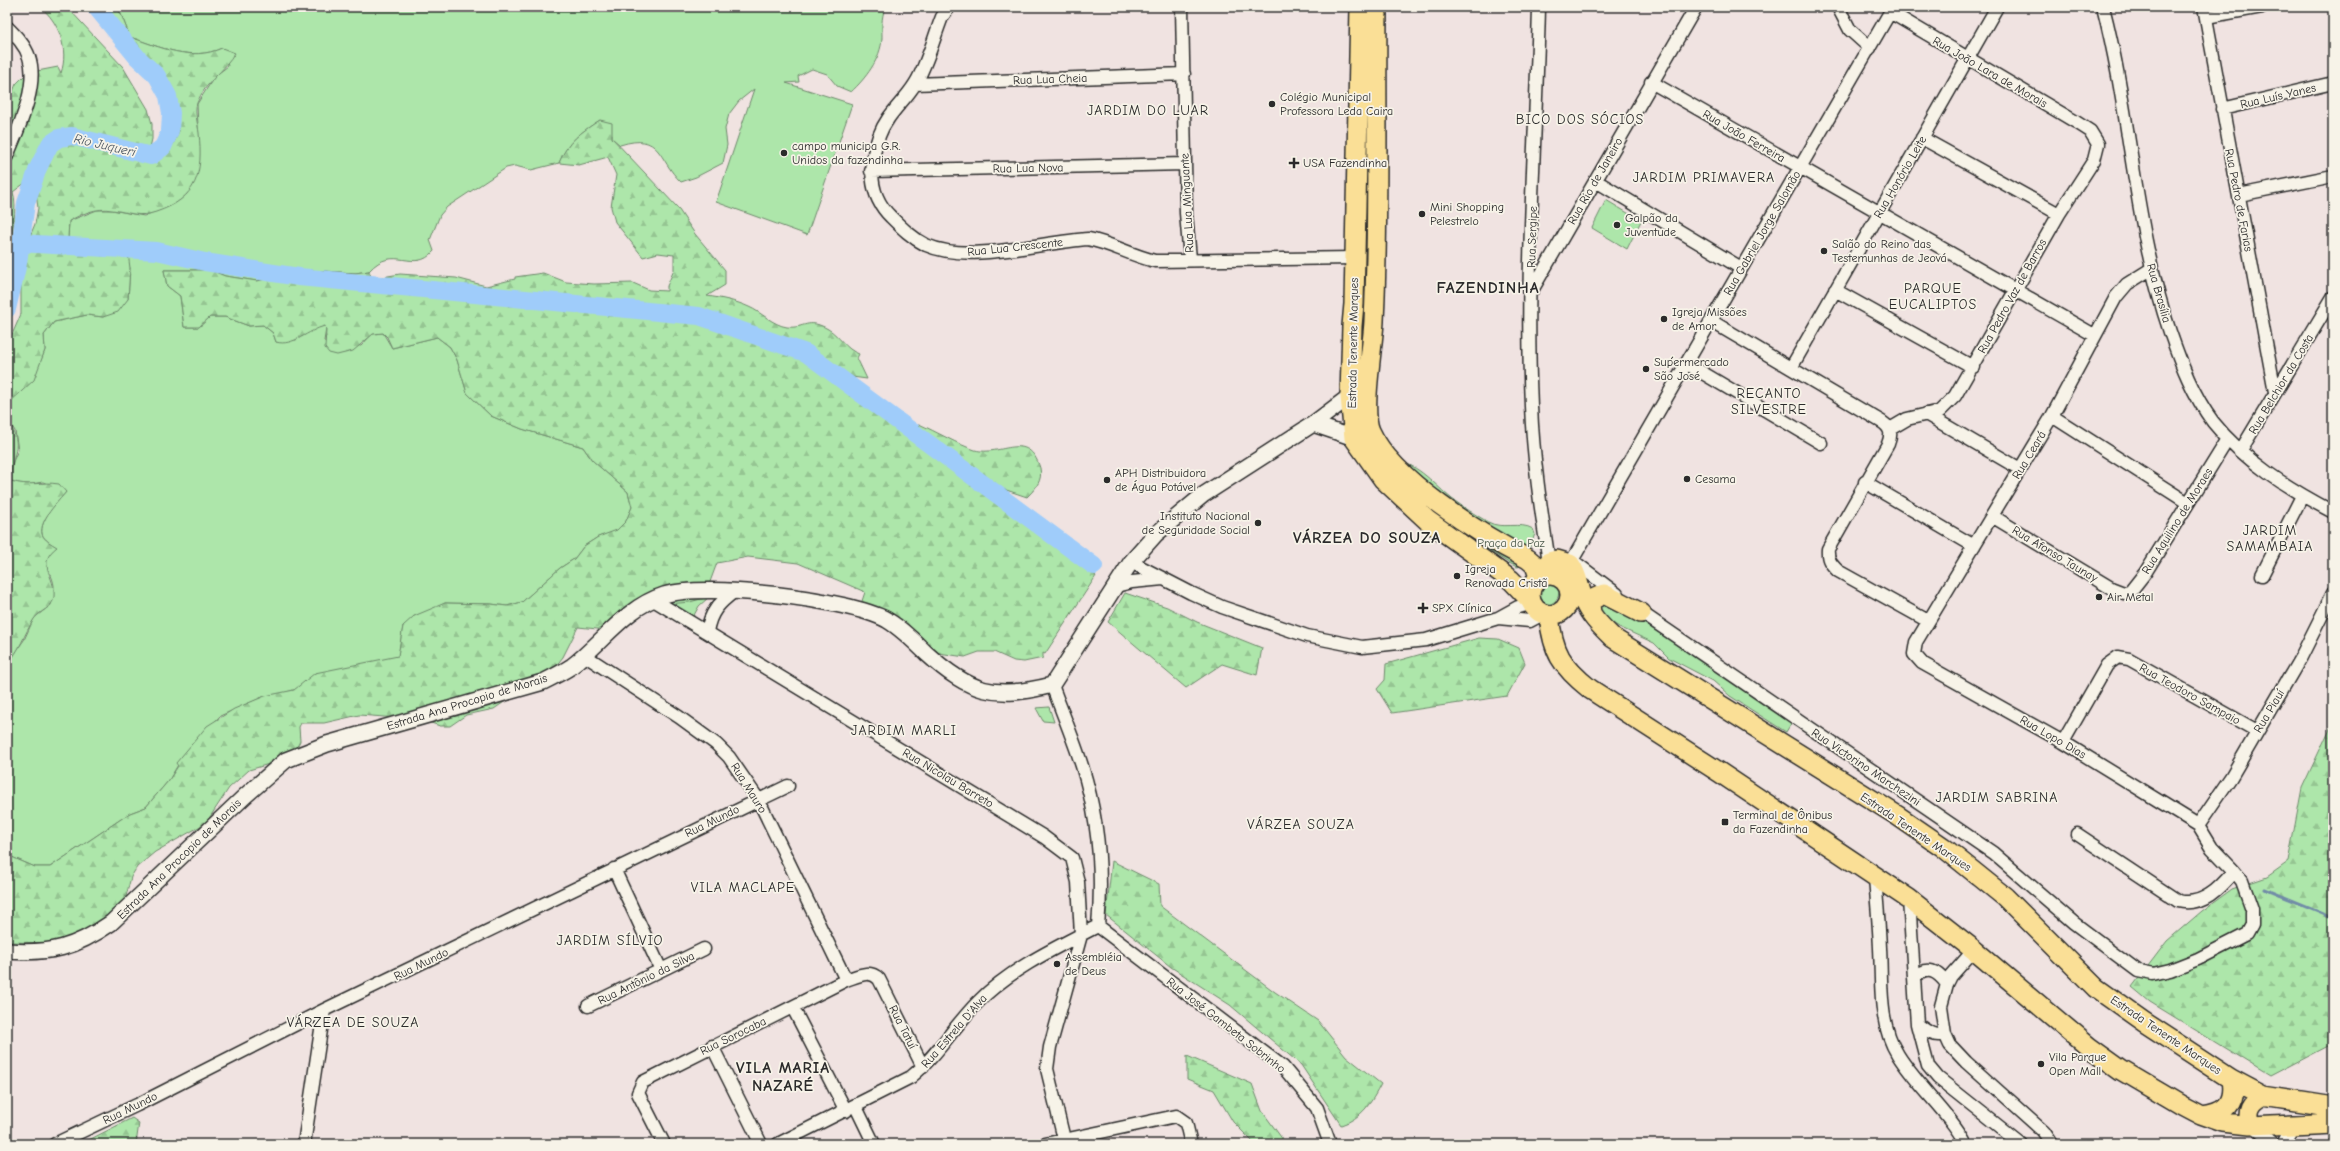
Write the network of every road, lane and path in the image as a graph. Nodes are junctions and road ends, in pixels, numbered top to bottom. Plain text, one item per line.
1 (949, 7) edge
2 (1182, 7) edge
3 (1360, 7) edge
4 (1377, 7) edge
5 (1540, 7) edge
6 (1696, 7) edge
7 (1838, 7) edge
8 (1997, 7) edge
9 (2104, 7) edge
10 (2262, 7) edge
11 (1892, 10) edge
12 (2205, 12) edge
13 (7, 27) edge
14 (1870, 48) junction
15 (1967, 59) junction
16 (1184, 74) junction
17 (1651, 82) junction
18 (2333, 83) edge
19 (915, 84) junction
20 (2222, 109) junction
21 (2090, 131) joint
22 (1922, 138) junction
23 (7, 156) edge
24 (1185, 164) junction
25 (1799, 169) junction
26 (871, 171) junction
27 (2333, 176) edge
28 (1596, 181) junction
29 (2239, 195) junction
30 (1879, 214) junction
31 (2059, 214) junction
32 (1354, 258) junction
33 (1190, 259) junction
34 (1741, 268) junction
35 (2151, 269) junction
36 (1835, 290) junction
37 (2014, 291) junction
38 (1531, 293) junction
39 (2331, 305) edge
40 (1711, 321) junction
41 (2094, 336) junction
42 (1686, 363) junction
43 (1973, 367) junction
44 (1791, 368) junction
45 (2275, 392) junction
46 (1350, 396) junction
47 (1926, 414) junction
48 (2052, 416) junction
49 (1313, 424) junction
50 (1890, 429) junction
51 (1354, 438) junction
52 (2228, 439) junction
53 (1821, 443) dead end
54 (2241, 450) junction
55 (2020, 470) junction
56 (1865, 482) junction
57 (2302, 496) junction
58 (2188, 503) junction
59 (2333, 512) edge
60 (1992, 516) junction
61 (1974, 546) junction
62 (1131, 562) junction
63 (1571, 562) junction
64 (1544, 571) junction
65 (2262, 575) dead end
66 (1162, 579) junction
67 (1116, 586) junction
68 (1574, 588) junction
69 (735, 591) junction
70 (2118, 592) joint
71 (2333, 593) edge
72 (652, 599) junction
73 (1538, 608) junction
74 (1591, 613) junction
75 (1641, 613) junction
76 (1928, 621) junction
77 (707, 632) junction
78 (1914, 648) joint
79 (584, 655) junction
80 (1052, 685) junction
81 (2257, 731) junction
82 (2063, 742) junction
83 (788, 786) dead end
84 (758, 799) junction
85 (2198, 826) junction
86 (2077, 834) dead end
87 (614, 870) junction
88 (2234, 871) junction
89 (1876, 878) junction
90 (1909, 899) junction
91 (1098, 926) junction
92 (1081, 935) junction
93 (704, 949) dead end
94 (7, 950) edge
95 (1974, 950) junction
96 (661, 970) junction
97 (1914, 978) junction
98 (846, 980) junction
99 (1947, 984) junction
100 (883, 987) joint
101 (588, 1006) dead end
102 (794, 1008) junction
103 (324, 1010) junction
104 (1917, 1024) junction
105 (1945, 1034) junction
106 (712, 1046) junction
107 (923, 1067) junction
108 (2231, 1079) junction
109 (2263, 1096) junction
110 (2286, 1100) junction
111 (2333, 1107) edge
112 (851, 1109) junction
113 (2200, 1116) junction
114 (2333, 1123) edge
115 (2292, 1125) junction
116 (2250, 1127) junction
117 (1064, 1140) junction
118 (55, 1144) edge
119 (304, 1144) edge
120 (664, 1144) edge
121 (761, 1144) edge
122 (778, 1144) edge
123 (874, 1144) edge
124 (1045, 1144) edge
125 (1191, 1144) edge
126 (1330, 1144) edge
127 (1966, 1144) edge
128 (2021, 1144) edge
129 (2052, 1144) edge
130 (2272, 1144) edge
131 (2282, 1144) edge

1 - 19 street, Rua Lua Crescente
2 - 16 street, Rua Lua Minguante
3 - 32 main road, Estrada Tenente Marques
4 - 64 main road, Estrada Tenente Marques
5 - 38 street, Rua Sergipe
6 - 17 street, Rua Rio de Janeiro
7 - 14 street
8 - 15 street, Rua Honório Leite
9 - 35 street, Rua Brasília
10 - 12 street
11 - 14 street, Rua Gabriel Jorge Salomão
11 - 15 street, Rua João Lara de Morais
12 - 20 street, Rua Pedro de Farias
13 - 23 street
14 - 25 street, Rua Gabriel Jorge Salomão
15 - 21 street, Rua João Lara de Morais
15 - 22 street, Rua Honório Leite
16 - 19 street, Rua Lua Cheia
16 - 24 street, Rua Lua Minguante
17 - 25 street, Rua João Ferreira
17 - 28 street, Rua Rio de Janeiro
18 - 20 street, Rua Luís Yanes
19 - 26 street, Rua Lua Crescente
20 - 29 street, Rua Pedro de Farias
21 - 31 street, Rua Pedro Vaz de Barros
22 - 30 street, Rua Honório Leite
22 - 31 street
24 - 26 street, Rua Lua Nova
24 - 33 street, Rua Lua Minguante
25 - 30 street, Rua João Ferreira
25 - 34 street, Rua Gabriel Jorge Salomão
26 - 33 street, Rua Lua Crescente
27 - 29 street
28 - 34 street
28 - 38 street, Rua Rio de Janeiro
29 - 45 street, Rua Pedro de Farias
30 - 36 street, Rua Honório Leite
30 - 37 street, Rua João Ferreira
31 - 37 street, Rua Pedro Vaz de Barros
32 - 33 street, Rua Lua Minguante
32 - 46 main road, Estrada Tenente Marques
34 - 40 street, Rua Gabriel Jorge Salomão
35 - 41 street, Rua Ceará
35 - 52 street, Rua Brasília
36 - 43 street
36 - 44 street, Rua Honório Leite
37 - 41 street, Rua João Ferreira
37 - 43 street, Rua Pedro Vaz de Barros
38 - 64 street, Rua Sergipe
39 - 45 street, Rua Belchior da Costa
40 - 42 street, Rua Gabriel Jorge Salomão
40 - 44 street
41 - 48 street, Rua Ceará
42 - 53 street
42 - 63 street, Rua Gabriel Jorge Salomão
43 - 47 street, Rua Pedro Vaz de Barros
44 - 50 street
45 - 54 street, Rua Belchior da Costa
46 - 49 street
46 - 51 main road, Estrada Tenente Marques
47 - 50 street, Rua Pedro Vaz de Barros
47 - 55 street
48 - 55 street, Rua Ceará
48 - 58 street
49 - 51 street
49 - 62 street
50 - 56 street
51 - 73 main road, Estrada Tenente Marques
52 - 54 street, Rua Brasília
52 - 58 street, Rua Aquilino de Moraes
54 - 57 street, Rua Brasília
55 - 60 street, Rua Ceará
56 - 61 street
56 - 76 street
57 - 59 street, Rua Brasília
57 - 65 street
58 - 70 street, Rua Aquilino de Moraes
60 - 61 street, Rua Ceará
60 - 70 street, Rua Afonso Taunay
61 - 76 street, Rua Ceará
62 - 66 street
62 - 67 street
63 - 64 main road
63 - 68 main road, Estrada Tenente Marques
63 - 75 street, Rua Victorino Marchezini
64 - 68 main road, Estrada Tenente Marques
64 - 73 main road
66 - 67 street
66 - 73 street
67 - 80 street
68 - 73 main road
68 - 74 main road, Estrada Tenente Marques
69 - 72 street, Estrada Ana Procopio de Morais
69 - 77 street
69 - 80 street, Estrada Ana Procopio de Morais
71 - 81 street, Rua Piauí
72 - 77 street, Rua Nicolau Barreto
72 - 79 street, Estrada Ana Procopio de Morais
73 - 89 main road
74 - 75 main road
74 - 108 main road, Estrada Tenente Marques
75 - 88 street, Rua Victorino Marchezini
76 - 78 street, Rua Ceará
77 - 92 street, Rua Nicolau Barreto
78 - 82 street, Rua Lopo Dias
79 - 84 street, Rua Mauro
79 - 94 street, Estrada Ana Procopio de Morais
80 - 91 street
81 - 82 street, Rua Teodoro Sampaio
81 - 85 street, Rua Piauí
82 - 85 street, Rua Lopo Dias
83 - 84 street, Rua Mundo
84 - 87 street, Rua Mundo
84 - 98 street, Rua Mauro
85 - 88 street, Rua Victorino Marchezini
86 - 88 street
87 - 96 street
87 - 103 street, Rua Mundo
89 - 90 main road
89 - 127 street
90 - 95 main road
90 - 97 street
91 - 92 street, Rua Estrela D'Alva
91 - 126 street, Rua José Gambeta Sobrinho
92 - 107 street, Rua Estrela D'Alva
92 - 117 street, Rua Nicolau Barreto
93 - 96 street, Rua Antônio da Silva
95 - 99 street
95 - 113 main road
96 - 101 street, Rua Antônio da Silva
97 - 99 street
97 - 104 street
98 - 100 street, Rua Sorocaba
98 - 102 street, Rua Sorocaba
99 - 105 street
100 - 107 street, Rua Tatuí
102 - 106 street, Rua Sorocaba
102 - 112 street
103 - 118 street, Rua Mundo
103 - 119 street
104 - 105 street
104 - 128 street
105 - 129 street
106 - 120 street, Rua Sorocaba
106 - 121 street
107 - 112 street, Rua Estrela D'Alva
108 - 109 main road, Estrada Tenente Marques
108 - 113 main road
109 - 110 main road, Estrada Tenente Marques
109 - 116 main road
110 - 111 main road, Estrada Tenente Marques
110 - 115 main road
112 - 122 street, Rua Estrela D'Alva
112 - 123 street
113 - 116 main road
114 - 115 main road
115 - 116 main road
115 - 131 street
116 - 130 street
117 - 124 street
117 - 125 street

